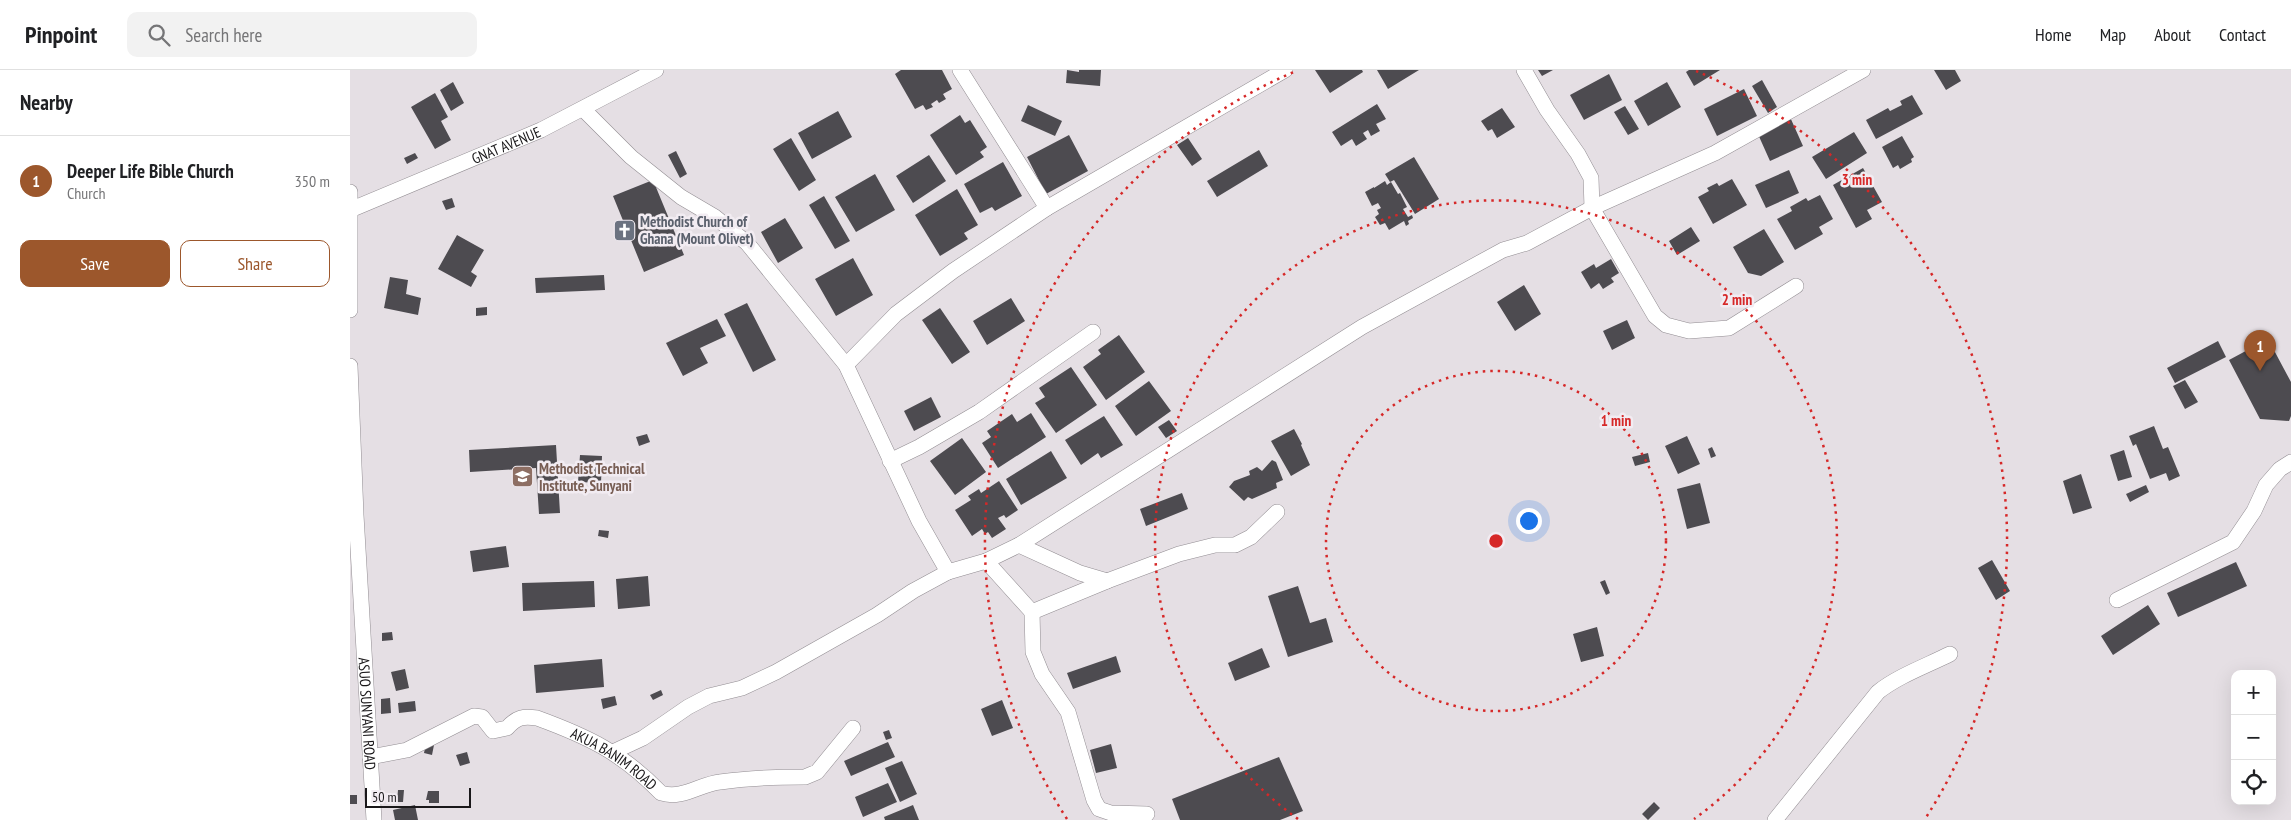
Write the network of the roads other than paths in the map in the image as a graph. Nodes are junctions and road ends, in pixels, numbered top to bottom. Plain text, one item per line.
1 (656, 70) edge
2 (960, 70) edge
3 (1285, 70) edge
4 (1524, 70) edge
5 (1863, 70) edge
6 (584, 109) junction
7 (350, 192) edge
8 (1047, 208) junction
9 (1592, 208) junction
10 (351, 210) edge
11 (1796, 286) dead end
12 (350, 310) edge
13 (1093, 332) dead end
14 (846, 365) junction
15 (350, 366) edge
16 (890, 461) junction
17 (2291, 462) edge
18 (1277, 512) dead end
19 (353, 515) edge
20 (1019, 545) junction
21 (986, 561) junction
22 (948, 572) junction
23 (1107, 580) junction
24 (2117, 600) dead end
25 (1032, 612) junction
26 (1950, 654) dead end
27 (853, 728) dead end
28 (613, 752) junction
29 (370, 758) junction
30 (1147, 814) dead end
31 (374, 820) edge
32 (1775, 820) edge

1 - 6 street, GNAT AVENUE
2 - 8 street
3 - 8 street
4 - 9 street
5 - 9 street
6 - 10 street, GNAT AVENUE
6 - 14 street
7 - 10 street
8 - 14 street
9 - 11 street
9 - 20 street
10 - 12 street
13 - 16 street
14 - 16 street
15 - 19 street, ASUO SUNYANI ROAD
16 - 22 street
17 - 24 street
18 - 23 street
19 - 29 street, ASUO SUNYANI ROAD
20 - 21 street
20 - 23 street
21 - 22 street
21 - 25 street
22 - 28 street
23 - 25 street
25 - 30 street
26 - 32 street
27 - 28 street, AKUA BANIM ROAD
28 - 29 street, AKUA BANIM ROAD
29 - 31 street, ASUO SUNYANI ROAD

